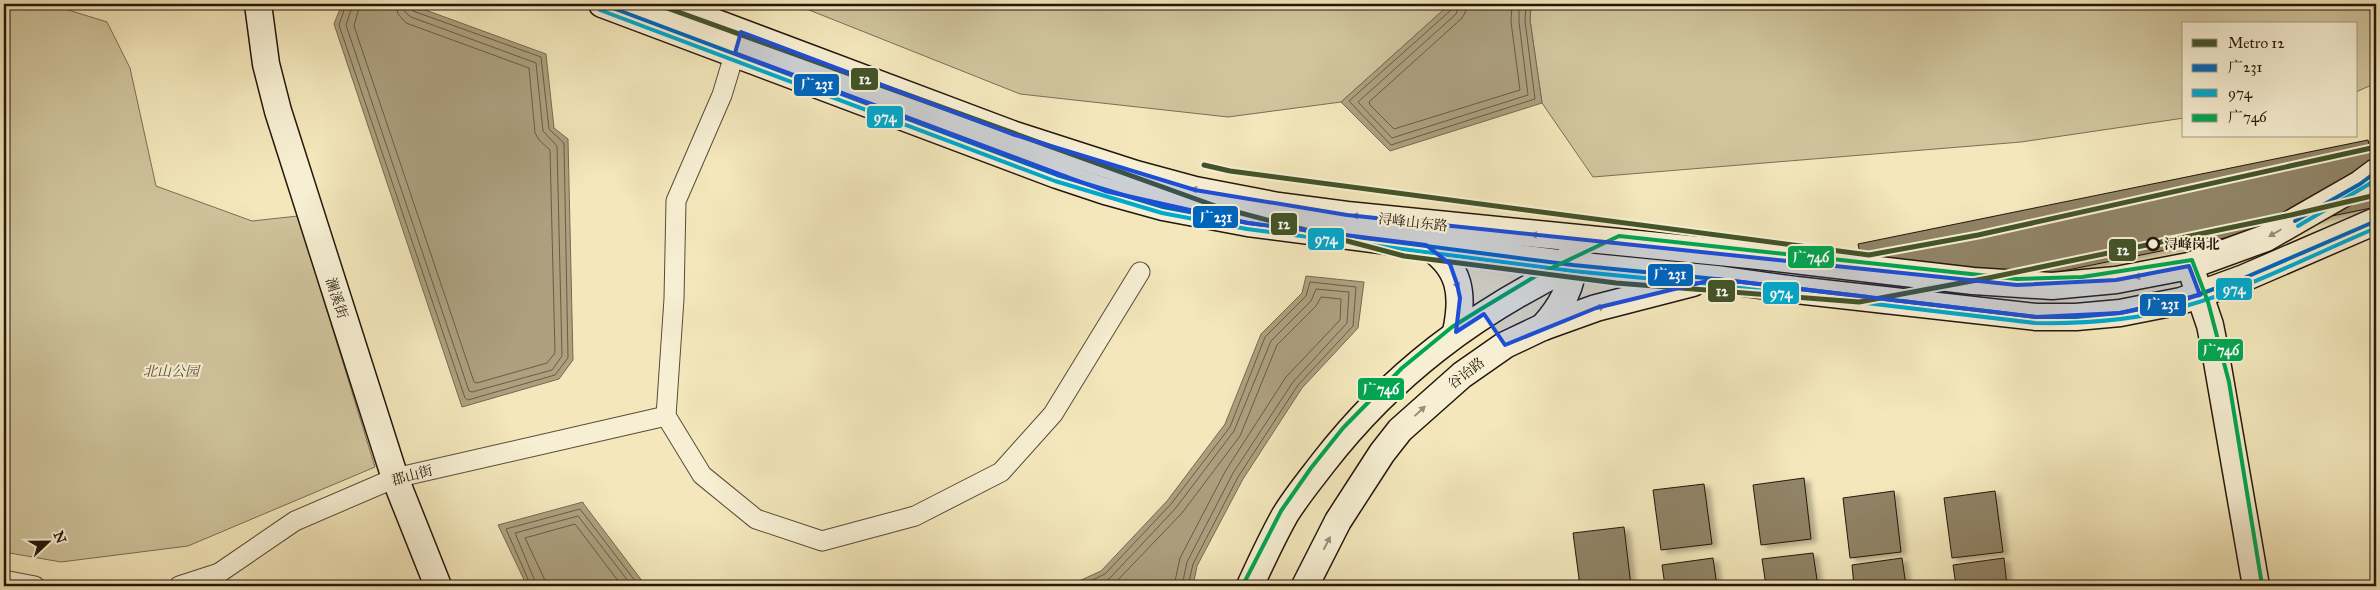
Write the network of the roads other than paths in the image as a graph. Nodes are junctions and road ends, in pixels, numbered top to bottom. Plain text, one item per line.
1 (258, 4) edge
2 (602, 4) edge
3 (666, 4) edge
4 (738, 42) junction
5 (2376, 172) edge
6 (2376, 221) edge
7 (1568, 238) junction
8 (1621, 242) junction
9 (1426, 245) junction
10 (1573, 265) junction
11 (2189, 266) junction
12 (1140, 272) dead end
13 (1716, 279) junction
14 (2200, 295) junction
15 (1484, 314) junction
16 (1543, 327) junction
17 (1456, 332) junction
18 (1505, 345) junction
19 (666, 416) junction
20 (395, 478) junction
21 (4, 580) edge
22 (35, 586) edge
23 (179, 586) edge
24 (438, 586) edge
25 (1250, 586) edge
26 (1305, 586) edge
27 (2256, 586) edge

1 - 20 main road, 澜溪街
2 - 4 main road, 浔峰山东路
3 - 4 main road, 浔峰山东路
7 -> 4 main road, 浔峰山东路
4 - 9 main road, 浔峰山东路
4 - 19 street
5 -> 11 main road, 浔峰山东路
6 - 14 main road, 浔峰山东路
7 - 8 main road, 浔峰山东路
7 - 10 main road
8 - 10 main road
11 -> 8 main road, 浔峰山东路
9 - 10 main road, 浔峰山东路
9 -> 17 main road
10 - 13 main road, 浔峰山东路
10 - 15 main road
10 - 16 main road
11 - 14 main road
12 - 19 street
13 - 14 main road, 浔峰山东路
16 -> 13 main road, 谷诒路
14 - 27 main road
15 - 17 main road
15 - 18 main road
16 - 18 main road, 谷诒路
17 - 25 main road
26 -> 18 main road, 谷诒路
19 - 20 street, 郡山街
20 - 23 street, 郡山街
20 - 24 main road, 澜溪街
21 - 22 street

